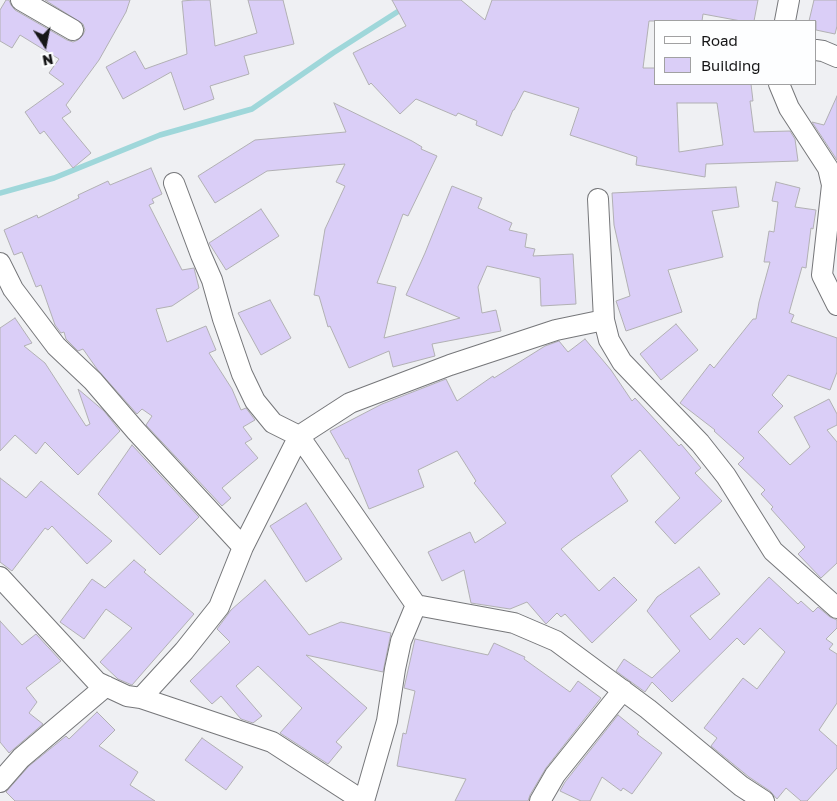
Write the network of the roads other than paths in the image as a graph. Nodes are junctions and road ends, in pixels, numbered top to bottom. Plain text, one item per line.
1 (21, 0) edge
2 (789, 0) edge
3 (785, 20) edge
4 (73, 30) dead end
5 (817, 50) edge
6 (837, 57) edge
7 (779, 85) edge
8 (174, 183) dead end
9 (598, 200) dead end
10 (0, 263) edge
11 (837, 305) edge
12 (604, 320) junction
13 (299, 436) junction
14 (243, 547) junction
15 (0, 577) edge
16 (416, 605) junction
17 (837, 608) edge
18 (106, 686) junction
19 (622, 690) junction
20 (141, 698) junction
21 (0, 782) edge
22 (364, 801) edge
23 (540, 801) edge
24 (764, 801) edge

1 - 4 street
2 - 3 street
5 - 6 street
7 - 11 street
8 - 13 street
9 - 12 street
10 - 14 street
12 - 13 street
12 - 17 street
13 - 14 street
13 - 16 street
14 - 20 street
15 - 18 street
16 - 19 street
16 - 22 street
18 - 20 street
18 - 21 street
19 - 23 street
19 - 24 street
20 - 22 street

